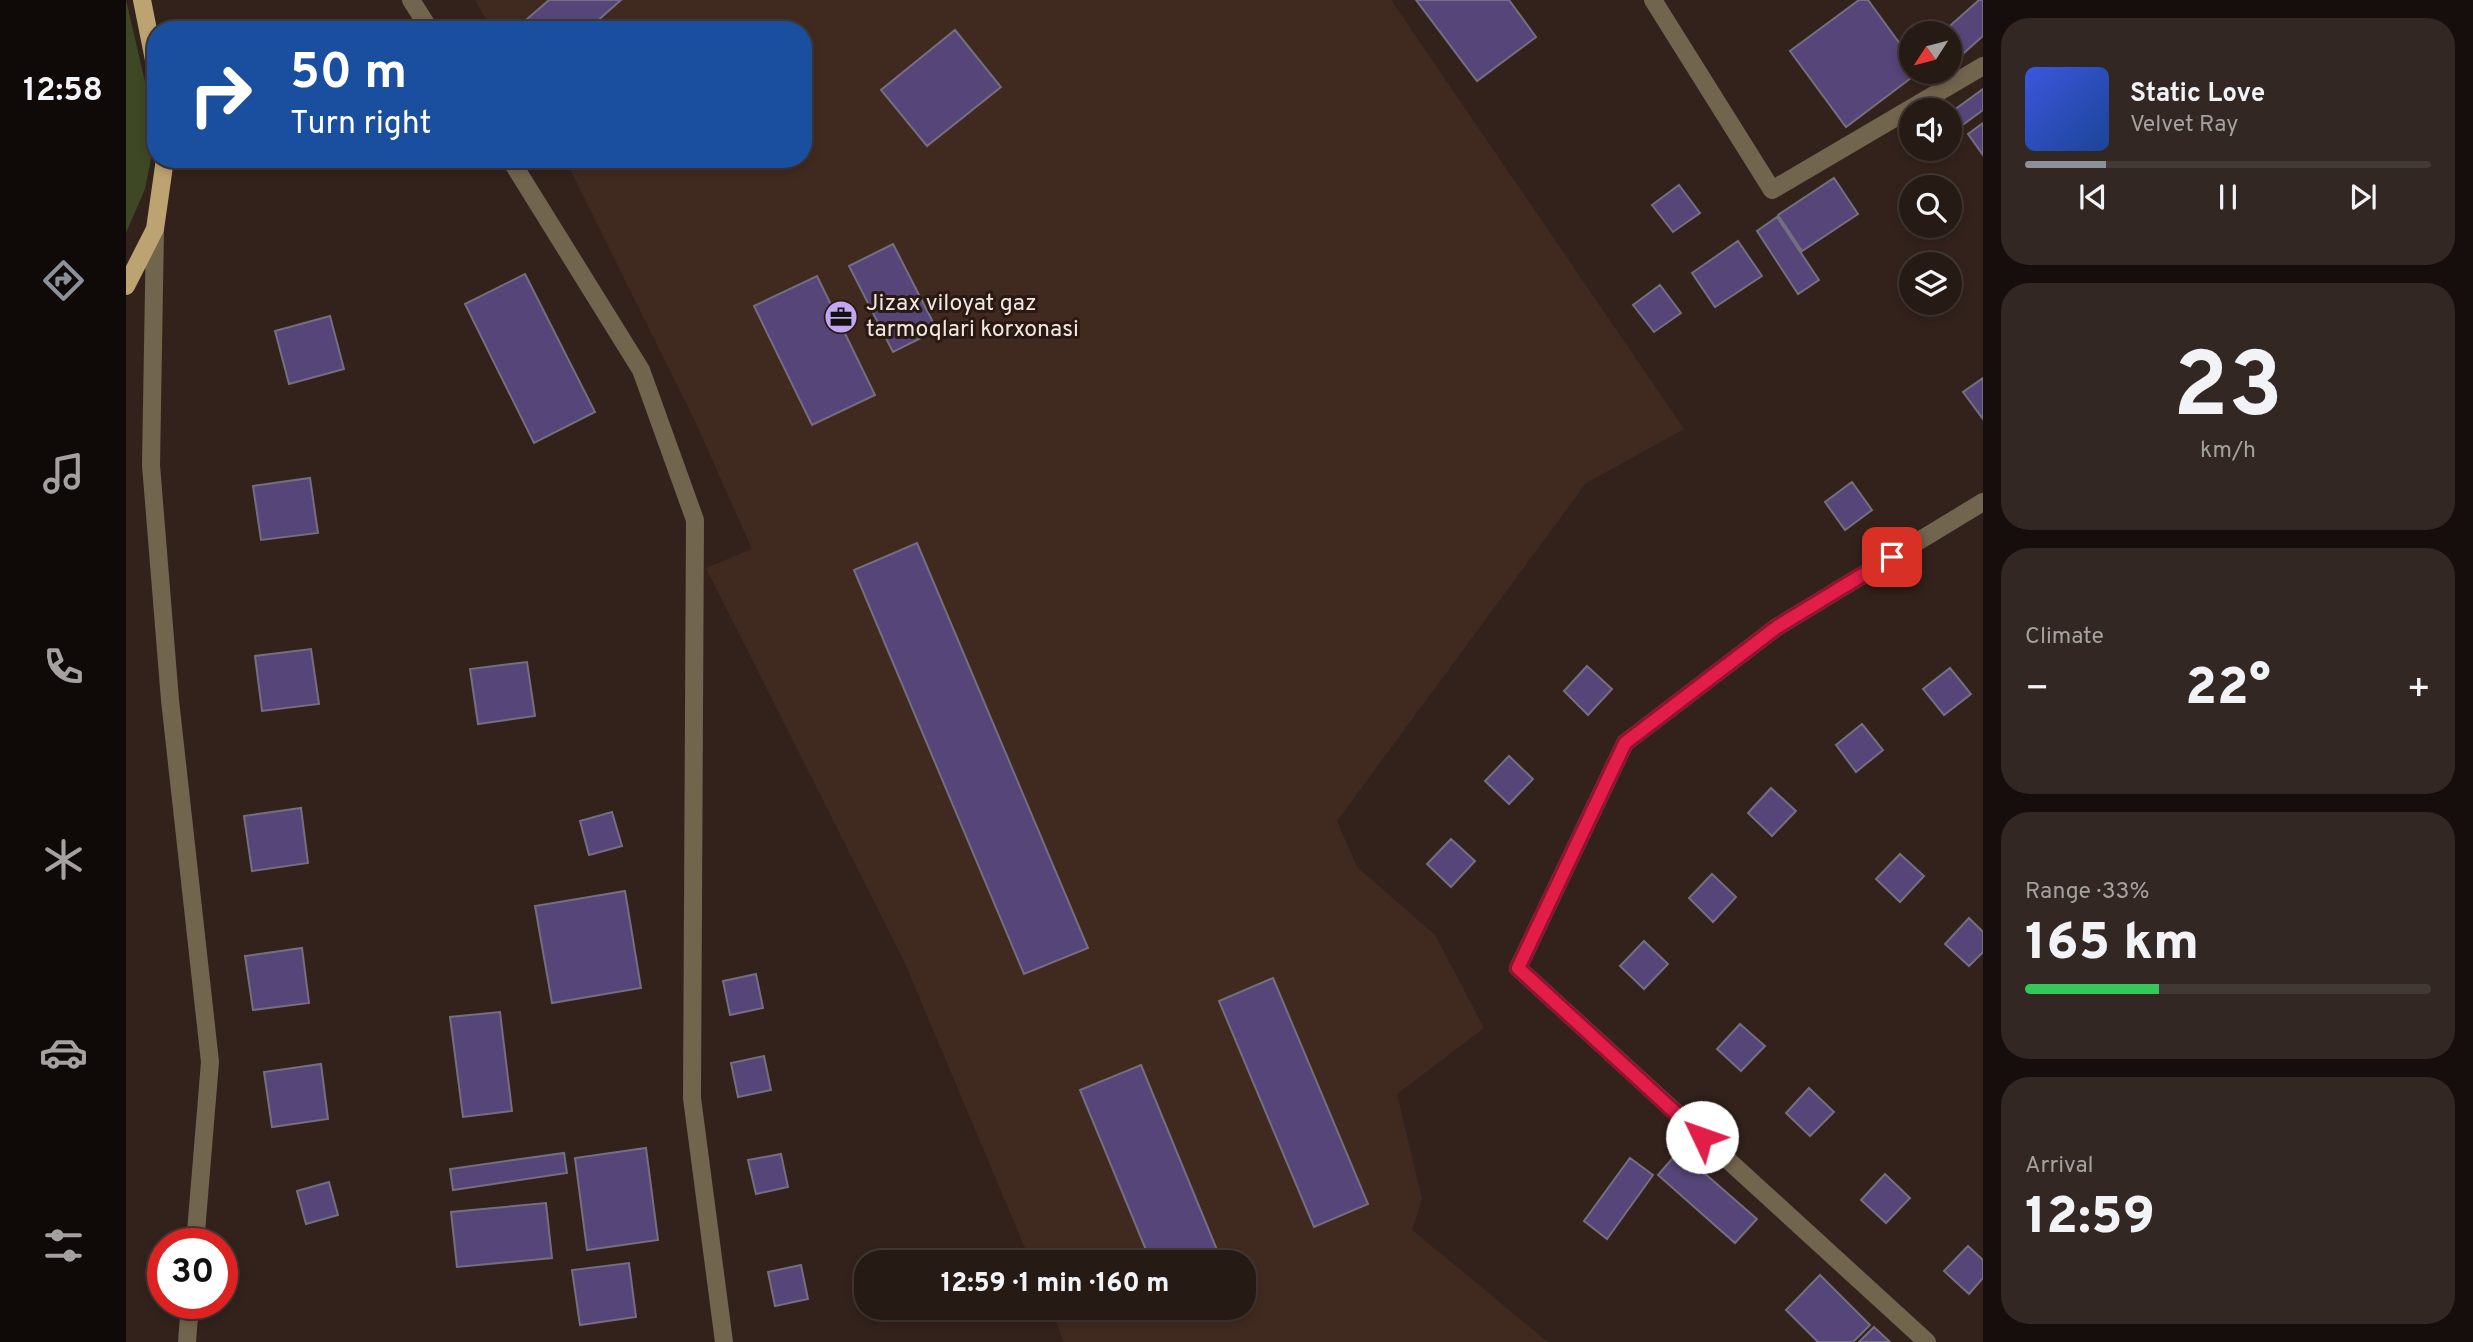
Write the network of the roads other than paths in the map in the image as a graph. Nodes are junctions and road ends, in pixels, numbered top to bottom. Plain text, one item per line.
1 (142, 0) edge
2 (411, 0) edge
3 (1653, 0) edge
4 (424, 21) edge
5 (147, 25) edge
6 (1983, 66) edge
7 (164, 168) edge
8 (516, 168) edge
9 (155, 229) junction
10 (126, 286) edge
11 (1983, 502) edge
12 (196, 1228) edge
13 (189, 1319) edge
14 (187, 1342) edge
15 (724, 1342) edge
16 (1927, 1342) edge

1 - 5 main road
2 - 4 street
3 - 6 street
7 - 9 main road
8 - 15 street
9 - 10 main road
9 - 12 street
11 - 16 street
13 - 14 street

